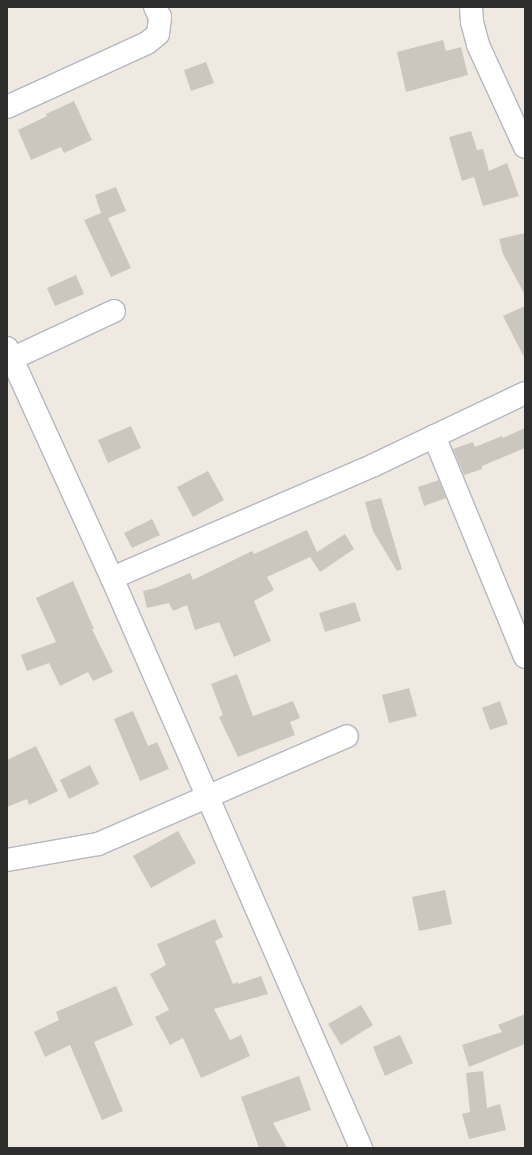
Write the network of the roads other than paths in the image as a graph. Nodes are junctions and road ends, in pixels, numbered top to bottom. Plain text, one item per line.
1 (155, 7) edge
2 (471, 7) edge
3 (7, 107) edge
4 (525, 146) edge
5 (114, 311) dead end
6 (9, 356) edge
7 (525, 393) edge
8 (434, 436) junction
9 (112, 578) junction
10 (525, 657) edge
11 (347, 736) dead end
12 (207, 796) junction
13 (7, 860) edge
14 (360, 1148) edge

1 - 3 street
2 - 4 street
5 - 6 street
6 - 9 street
7 - 8 street
8 - 9 street
8 - 10 street
9 - 12 street
11 - 12 street
12 - 13 street
12 - 14 street

